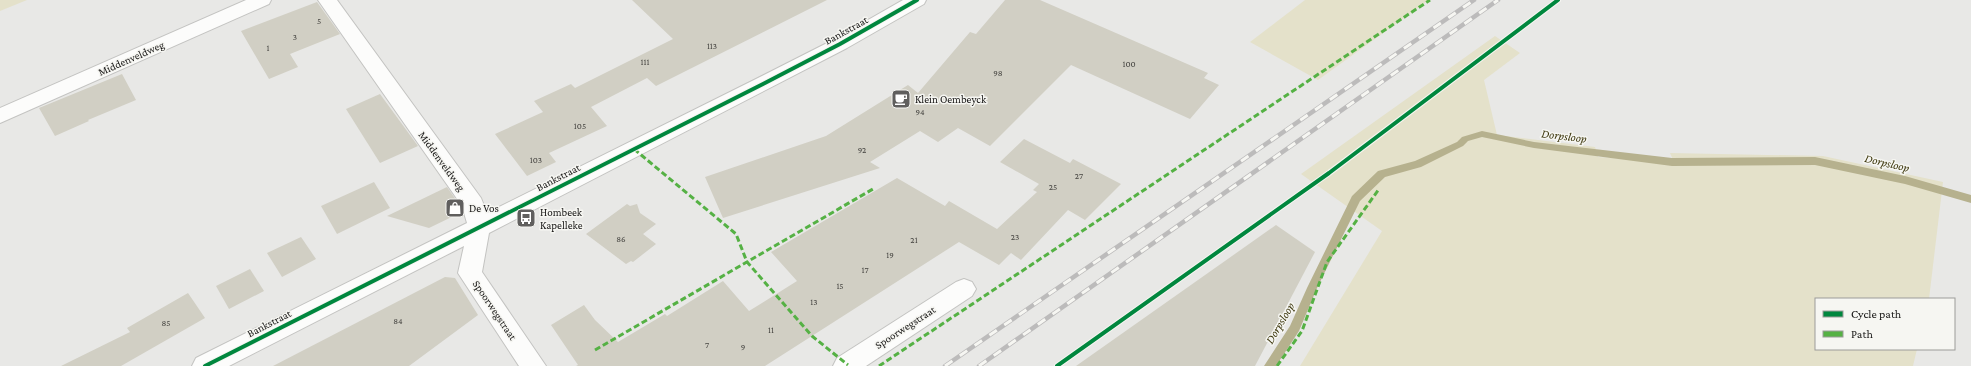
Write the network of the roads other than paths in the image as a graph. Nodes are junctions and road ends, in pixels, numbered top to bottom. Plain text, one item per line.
1 (262, 0) edge
2 (327, 0) edge
3 (917, 0) edge
4 (0, 116) edge
5 (479, 227) junction
6 (964, 288) dead end
7 (205, 366) edge
8 (533, 366) edge
9 (846, 366) edge

1 - 4 street, Middenveldweg
2 - 5 street, Middenveldweg
3 - 5 street, Bankstraat
5 - 7 street, Bankstraat
5 - 8 street, Spoorwegstraat
6 - 9 street, Spoorwegstraat

